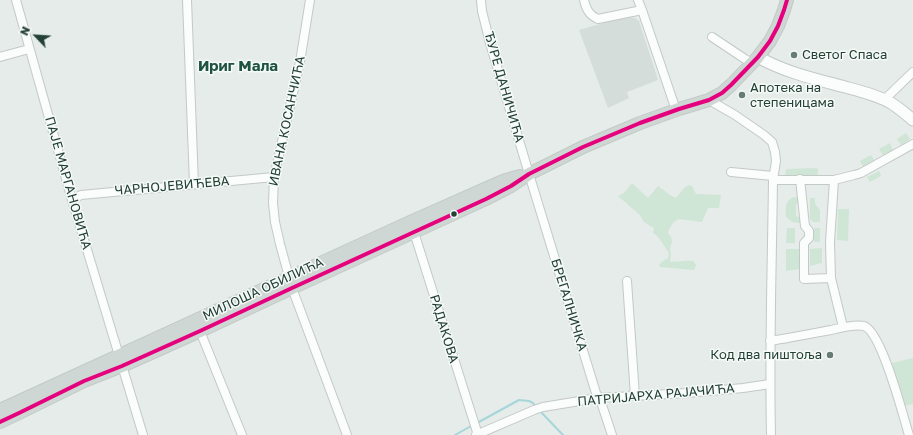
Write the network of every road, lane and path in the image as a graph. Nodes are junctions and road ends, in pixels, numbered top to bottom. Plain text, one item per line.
1 (16, 0) edge
2 (187, 0) edge
3 (310, 0) edge
4 (480, 0) edge
5 (584, 0) edge
6 (638, 0) edge
7 (787, 0) edge
8 (642, 10) junction
9 (712, 37) dead end
10 (29, 49) junction
11 (0, 57) edge
12 (755, 60) junction
13 (913, 72) edge
14 (709, 100) junction
15 (884, 100) junction
16 (676, 110) junction
17 (913, 120) edge
18 (913, 144) edge
19 (731, 172) dead end
20 (529, 174) junction
21 (274, 177) junction
22 (773, 178) junction
23 (800, 179) junction
24 (834, 180) junction
25 (194, 184) junction
26 (72, 200) junction
27 (412, 227) junction
28 (831, 278) junction
29 (627, 281) dead end
30 (291, 282) junction
31 (843, 327) junction
32 (200, 331) junction
33 (770, 342) junction
34 (120, 361) junction
35 (770, 384) junction
36 (635, 396) junction
37 (598, 398) junction
38 (0, 410) edge
39 (0, 422) edge
40 (477, 433) edge
41 (143, 435) edge
42 (242, 435) edge
43 (347, 435) edge
44 (612, 435) edge
45 (771, 435) edge
46 (909, 435) edge

1 - 10 street, ПАЈЕ МАРГАНОВИЋА
2 - 25 street
3 - 21 street, ИВАНА КОСАНЧИЋА
4 - 20 street, ЂУРЕ ДАНИЧИЋА
5 - 8 street
6 - 8 street
7 - 12 main road, МИЛОША ОБИЛИЋА
8 - 16 street
9 - 12 street
10 - 11 street
10 - 26 street, ПАЈЕ МАРГАНОВИЋА
12 - 14 main road, МИЛОША ОБИЛИЋА
12 - 15 main road
13 - 15 street
14 - 16 main road, МИЛОША ОБИЛИЋА
14 - 22 street
15 - 17 main road
16 - 20 main road, МИЛОША ОБИЛИЋА
18 - 24 street
19 - 22 street
20 - 27 main road, МИЛОША ОБИЛИЋА
20 - 37 street, БРЕГАЛНИЧКА
21 - 25 street, ЧАРНОЈЕВИЋЕВА
21 - 30 street, ИВАНА КОСАНЧИЋА
22 - 23 street
22 - 33 street
23 - 24 street
23 - 28 street
24 - 28 street
25 - 26 street, ЧАРНОЈЕВИЋЕВА
26 - 34 street, ПАЈЕ МАРГАНОВИЋА
27 - 30 main road, МИЛОША ОБИЛИЋА
27 - 40 street, РАДАКОВА
28 - 31 street
29 - 36 street
30 - 32 main road, МИЛОША ОБИЛИЋА
30 - 34 main road, МИЛОША ОБИЛИЋА
30 - 43 street, ИВАНА КОСАНЧИЋА
31 - 33 street
31 - 46 street
32 - 34 main road, МИЛОША ОБИЛИЋА
32 - 42 street
33 - 35 street
34 - 38 main road, МИЛОША ОБИЛИЋА
34 - 39 main road, МИЛОША ОБИЛИЋА
34 - 41 street, ПАЈЕ МАРГАНОВИЋА
35 - 36 street, ПАТРИЈАРХА РАЈАЧИЋА
35 - 45 street
36 - 37 street, ПАТРИЈАРХА РАЈАЧИЋА
37 - 40 street, ПАТРИЈАРХА РАЈАЧИЋА
37 - 44 street, БРЕГАЛНИЧКА

